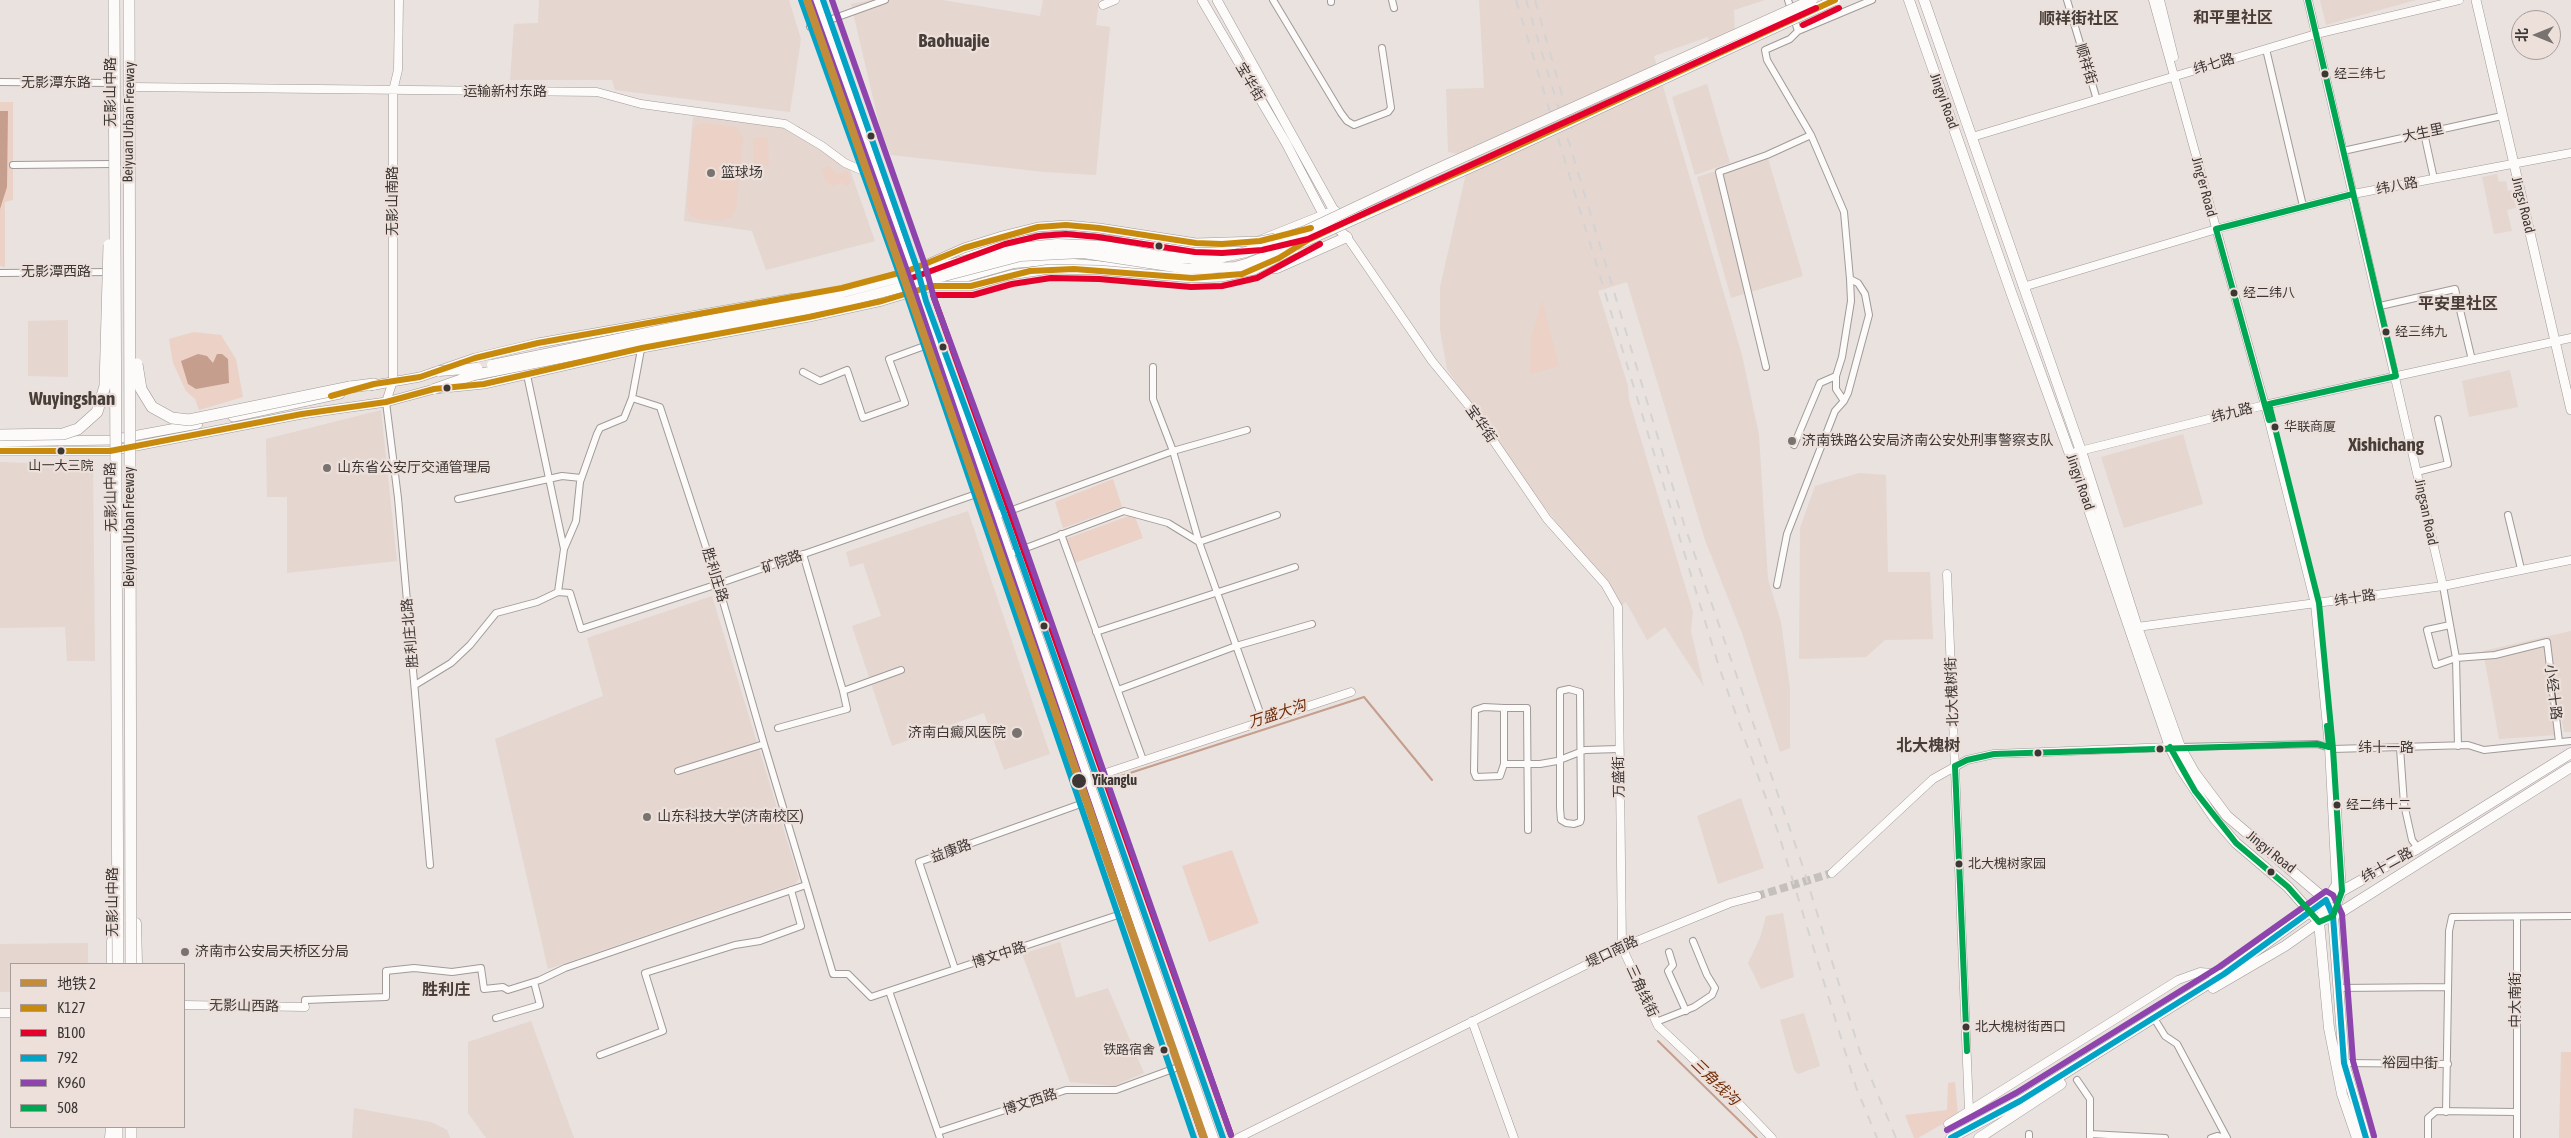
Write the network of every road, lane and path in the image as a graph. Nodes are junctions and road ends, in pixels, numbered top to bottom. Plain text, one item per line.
1 (110, 0) edge
2 (114, 0) edge
3 (130, 0) edge
4 (399, 0) edge
5 (809, 0) edge
6 (815, 0) edge
7 (885, 0) edge
8 (1115, 0) edge
9 (1202, 0) edge
10 (1217, 0) edge
11 (1273, 0) edge
12 (1392, 0) edge
13 (1788, 0) edge
14 (1812, 0) edge
15 (1835, 0) edge
16 (1872, 0) edge
17 (1909, 0) edge
18 (1924, 0) edge
19 (2067, 0) edge
20 (2153, 0) edge
21 (2160, 0) edge
22 (2308, 0) edge
23 (2459, 0) edge
24 (2476, 0) edge
25 (1103, 5) dead end
26 (1394, 8) dead end
27 (820, 24) junction
28 (1798, 31) junction
29 (2316, 34) junction
30 (1382, 48) dead end
31 (2266, 49) junction
32 (2177, 75) junction
33 (0, 82) edge
34 (111, 83) junction
35 (132, 87) junction
36 (392, 92) junction
37 (2097, 100) junction
38 (2502, 116) junction
39 (2424, 133) junction
40 (1811, 135) junction
41 (1972, 137) junction
42 (2343, 151) junction
43 (2571, 153) edge
44 (128, 159) junction
45 (112, 164) junction
46 (12, 165) dead end
47 (2513, 165) junction
48 (861, 170) dead end
49 (2434, 179) junction
50 (116, 181) junction
51 (2353, 194) junction
52 (2303, 206) junction
53 (1335, 211) junction
54 (1324, 216) junction
55 (2218, 229) junction
56 (1306, 236) junction
57 (1347, 237) junction
58 (923, 266) junction
59 (907, 271) junction
60 (112, 272) junction
61 (0, 273) edge
62 (1850, 279) junction
63 (932, 286) junction
64 (2023, 287) junction
65 (915, 291) junction
66 (2380, 306) junction
67 (642, 326) junction
68 (2571, 338) edge
69 (2556, 341) junction
70 (930, 344) junction
71 (642, 348) junction
72 (2472, 360) junction
73 (1153, 366) dead end
74 (1766, 367) dead end
75 (440, 371) junction
76 (803, 372) dead end
77 (527, 375) junction
78 (1836, 376) junction
79 (2396, 376) junction
80 (393, 381) junction
81 (374, 384) junction
82 (434, 389) junction
83 (632, 398) junction
84 (1844, 401) junction
85 (386, 402) junction
86 (2267, 404) junction
87 (2571, 410) edge
88 (2438, 419) dead end
89 (1247, 430) dead end
90 (0, 435) edge
91 (135, 436) junction
92 (112, 440) junction
93 (0, 442) edge
94 (1794, 445) dead end
95 (135, 447) junction
96 (1173, 450) junction
97 (0, 451) edge
98 (110, 451) junction
99 (2081, 451) junction
100 (2070, 454) junction
101 (2417, 472) junction
102 (581, 478) junction
103 (548, 479) junction
104 (982, 492) junction
105 (458, 499) dead end
106 (1000, 513) junction
107 (1277, 515) dead end
108 (2508, 515) dead end
109 (1061, 534) junction
110 (1199, 542) junction
111 (564, 549) junction
112 (803, 554) junction
113 (1010, 554) junction
114 (2571, 560) edge
115 (1295, 567) dead end
116 (2521, 569) junction
117 (1947, 574) dead end
118 (718, 584) junction
119 (1777, 585) dead end
120 (2443, 586) junction
121 (1217, 591) junction
122 (558, 592) junction
123 (2317, 604) junction
124 (1618, 607) joint
125 (1312, 624) dead end
126 (2450, 625) junction
127 (2137, 627) junction
128 (1096, 632) junction
129 (1236, 646) junction
130 (2456, 658) junction
131 (901, 670) dead end
132 (415, 685) junction
133 (1118, 690) junction
134 (843, 691) junction
135 (1351, 692) dead end
136 (1504, 708) junction
137 (1263, 721) junction
138 (778, 728) dead end
139 (2571, 741) edge
140 (2559, 742) junction
141 (764, 744) junction
142 (2458, 746) junction
143 (2175, 747) junction
144 (2331, 748) junction
145 (2400, 748) junction
146 (1619, 749) junction
147 (1580, 752) junction
148 (2571, 753) edge
149 (1143, 760) junction
150 (1561, 760) junction
151 (1504, 764) junction
152 (1528, 764) junction
153 (1955, 766) junction
154 (2571, 767) edge
155 (678, 771) dead end
156 (1088, 779) junction
157 (1089, 801) junction
158 (1528, 830) dead end
159 (2418, 848) junction
160 (430, 865) dead end
161 (1832, 873) tunnel mouth
162 (806, 885) junction
163 (792, 890) junction
164 (2342, 891) junction
165 (1757, 896) tunnel mouth
166 (2326, 900) junction
167 (2311, 910) junction
168 (1127, 912) junction
169 (2333, 916) junction
170 (2571, 916) edge
171 (2517, 917) junction
172 (2320, 922) junction
173 (1693, 941) dead end
174 (1622, 947) junction
175 (1669, 952) dead end
176 (112, 963) edge
177 (118, 963) edge
178 (131, 963) edge
179 (137, 963) edge
180 (955, 969) junction
181 (2224, 974) junction
182 (534, 982) junction
183 (2448, 987) junction
184 (2339, 988) junction
185 (889, 991) junction
186 (871, 997) joint
187 (185, 1005) edge
188 (305, 1007) joint
189 (1686, 1011) junction
190 (1, 1014) edge
191 (496, 1018) dead end
192 (1472, 1021) junction
193 (0, 1022) edge
194 (1656, 1022) junction
195 (2157, 1023) junction
196 (600, 1055) dead end
197 (2344, 1062) junction
198 (2448, 1064) junction
199 (1181, 1066) junction
200 (2077, 1080) dead end
201 (1969, 1110) junction
202 (2446, 1112) junction
203 (2516, 1112) junction
204 (1948, 1124) dead end
205 (939, 1135) edge
206 (2090, 1136) edge
207 (1206, 1138) edge
208 (1213, 1138) edge
209 (1238, 1138) edge
210 (1514, 1138) edge
211 (1772, 1138) edge
212 (1951, 1138) edge
213 (1979, 1138) edge
214 (2164, 1138) edge
215 (2211, 1138) edge
216 (2226, 1138) edge
217 (2357, 1138) edge
218 (2366, 1138) edge
219 (2428, 1138) edge
220 (2517, 1138) edge

1 - 34 main road, 无影山中路
2 - 50 highway, Beiyuan Urban Freeway, bridge
3 - 35 main road, 无影山中路
3 - 44 highway, Beiyuan Urban Freeway, bridge
4 - 36 street, 无影山南路
5 - 27 main road
6 - 27 main road
7 - 27 street
8 - 25 street
9 - 54 main road, 宝华街
10 - 53 main road, 宝华街
11 - 30 street
12 - 26 street
13 - 28 street
14 - 56 main road, bridge
15 - 56 main road, bridge
16 - 28 street
17 - 100 main road, Jingyi Road
18 - 41 main road, Jingyi Road
19 - 37 street, 顺祥街
20 - 32 street, Jing'er Road
21 - 32 street, Jing'er Road
22 - 29 street, Jingsan Road
23 - 29 street, 纬七路
24 - 38 main road, Jingsi Road
27 - 59 main road
28 - 40 street
29 - 31 street, 纬七路
29 - 42 street, Jingsan Road
31 - 32 street, 纬七路
31 - 52 street
32 - 37 street, 纬七路
32 - 55 street, Jing'er Road
33 - 34 street, 无影潭东路
34 - 45 main road, 无影山中路
35 - 36 street, 运输新村东路
35 - 91 main road, 无影山中路
36 - 48 street, 运输新村东路
36 - 80 street, 无影山南路
37 - 41 street, 纬七路
38 - 39 street, 大生里
38 - 47 main road, Jingsi Road
39 - 42 street, 大生里
39 - 49 street
40 - 62 street
40 - 74 street
41 - 64 main road, Jingyi Road
42 - 51 street, Jingsan Road
43 - 47 street, 纬八路
44 - 81 highway, bridge
44 - 178 highway, Beiyuan Urban Freeway, bridge
45 - 46 street
45 - 60 main road, 无影山中路
47 - 49 street, 纬八路
47 - 69 main road, Jingsi Road
49 - 51 street, 纬八路
50 - 90 highway, bridge
50 - 177 highway, Beiyuan Urban Freeway, bridge
51 - 52 street, 纬八路
51 - 66 street, Jingsan Road
52 - 55 street, 纬八路
53 - 54 main road
53 - 57 main road, 宝华街
54 - 57 main road, 宝华街
54 - 58 main road
55 - 64 street, 纬八路
55 - 86 street, Jing'er Road
56 - 58 main road, bridge
56 - 63 main road, bridge
56 - 75 main road, bridge
56 - 82 main road, bridge
57 - 63 main road
57 - 124 street, 宝华街
58 - 59 main road
59 - 65 main road
59 - 67 main road
60 - 61 street, 无影潭西路
60 - 92 main road, 无影山中路
62 - 78 street
62 - 84 street
63 - 65 main road
64 - 99 main road, Jingyi Road
65 - 70 main road
65 - 71 main road
65 - 106 main road
66 - 72 street
66 - 79 street, Jingsan Road
67 - 71 street
67 - 75 main road
68 - 69 street, 纬九路
69 - 72 street, 纬九路
69 - 87 main road, Jingsi Road
70 - 76 street
70 - 104 main road
71 - 77 main road
71 - 83 street
72 - 79 street, 纬九路
73 - 96 street
75 - 80 main road
77 - 82 main road
77 - 103 street
78 - 84 street
78 - 94 street
79 - 86 street, 纬九路
79 - 101 street, Jingsan Road
80 - 81 main road
80 - 85 street, 无影山南路
81 - 91 main road
82 - 85 main road
83 - 102 street
83 - 118 street, 胜利庄路
84 - 119 street
85 - 95 main road
85 - 132 street, 胜利庄北路
86 - 99 street, 纬九路
86 - 123 street, Jing'er Road
88 - 101 street
89 - 96 street
91 - 92 main road
91 - 95 main road, 无影山中路
92 - 93 main road
92 - 98 main road, 无影山中路
95 - 98 main road
95 - 179 main road, 无影山中路
96 - 106 street
96 - 110 street
97 - 98 main road
98 - 176 main road, 无影山中路
99 - 100 street, 纬九路
99 - 127 main road, Jingyi Road
100 - 143 main road, Jingyi Road
101 - 120 street, Jingsan Road
102 - 103 street
102 - 111 street
103 - 105 street
103 - 111 street
104 - 112 street, 矿院路
104 - 157 main road
106 - 113 main road
107 - 110 street
108 - 116 street
109 - 110 street
109 - 113 street
109 - 128 street
110 - 121 street
111 - 122 street
112 - 118 street, 矿院路
112 - 134 street
113 - 156 main road
114 - 116 street, 纬十路
115 - 121 street
116 - 120 street, 纬十路
117 - 153 street, 北大槐树街
118 - 122 street, 矿院路
118 - 141 street, 胜利庄路
120 - 123 street, 纬十路
120 - 126 street
121 - 128 street
121 - 129 street
122 - 132 street
123 - 127 street, 纬十路
123 - 144 street, Jing'er Road
124 - 146 street, 万盛街
125 - 129 street
126 - 130 street
126 - 130 street
127 - 143 main road, Jingyi Road
128 - 133 street
129 - 133 street
129 - 137 street
130 - 140 street, 小经十路
130 - 142 street
131 - 134 street
132 - 160 street, 胜利庄北路
133 - 149 street
134 - 138 street
135 - 137 street
136 - 151 street
136 - 151 street
136 - 152 street
137 - 149 street
139 - 140 street, 纬十一路
140 - 142 street, 纬十一路
141 - 155 street
141 - 162 street, 胜利庄路
142 - 145 street, 纬十一路
143 - 144 street, 纬十一路
143 - 153 street
143 - 166 main road, Jingyi Road
143 - 167 main road, Jingyi Road
144 - 145 street, 纬十一路
144 - 164 street, Jing'er Road
144 - 166 street, Jing'er Road
145 - 159 street
146 - 147 street
146 - 174 street, 万盛街
147 - 150 street
147 - 150 street
147 - 150 street
148 - 159 main road, 纬十二路
149 - 156 street
150 - 152 street
151 - 152 street
152 - 158 street
153 - 161 street
153 - 201 street, 北大槐树街
154 - 169 main road, 纬十二路
156 - 208 main road
157 - 168 main road
157 - 180 street, 益康路
159 - 164 main road, 纬十二路
162 - 163 street
162 - 186 street, 胜利庄路
163 - 182 street
163 - 196 street
164 - 166 main road, 纬十二路
164 - 169 street, Jing'er Road
165 - 174 street, 堤口南路
166 - 167 main road, 纬十二路
166 - 169 main road, Jingyi Road
166 - 172 street, Jing'er Road
167 - 172 main road, Jingyi Road
167 - 181 main road, 纬十二路
168 - 180 street, 博文中路
168 - 199 main road
169 - 172 main road, 纬十二路
169 - 184 main road, Jing'er Road
170 - 171 street
171 - 183 street
171 - 203 street, 中大南街
172 - 195 main road, 纬十二路
172 - 217 main road, Jing'er Road
173 - 189 street
174 - 192 street, 堤口南路
174 - 194 street, 三角线街
175 - 189 street
180 - 185 street, 博文中路
181 - 201 street
181 - 212 main road, 纬十二路
182 - 188 street
182 - 191 street
183 - 184 street
183 - 198 street
184 - 197 main road, Jing'er Road
185 - 186 street, 博文中路
185 - 205 street
187 - 188 street, 无影山西路
189 - 194 street
190 - 193 street
192 - 209 street, 堤口南路
192 - 210 street
194 - 211 street, 三角线街
195 - 213 main road, 纬十二路
195 - 216 street
197 - 198 street, 裕园中街
197 - 218 main road, Jing'er Road
198 - 202 street, 裕园中街
199 - 205 street, 博文西路
199 - 207 main road
200 - 206 street
201 - 204 street
202 - 203 street
202 - 219 street
203 - 220 street, 中大南街
206 - 214 street
215 - 216 street

